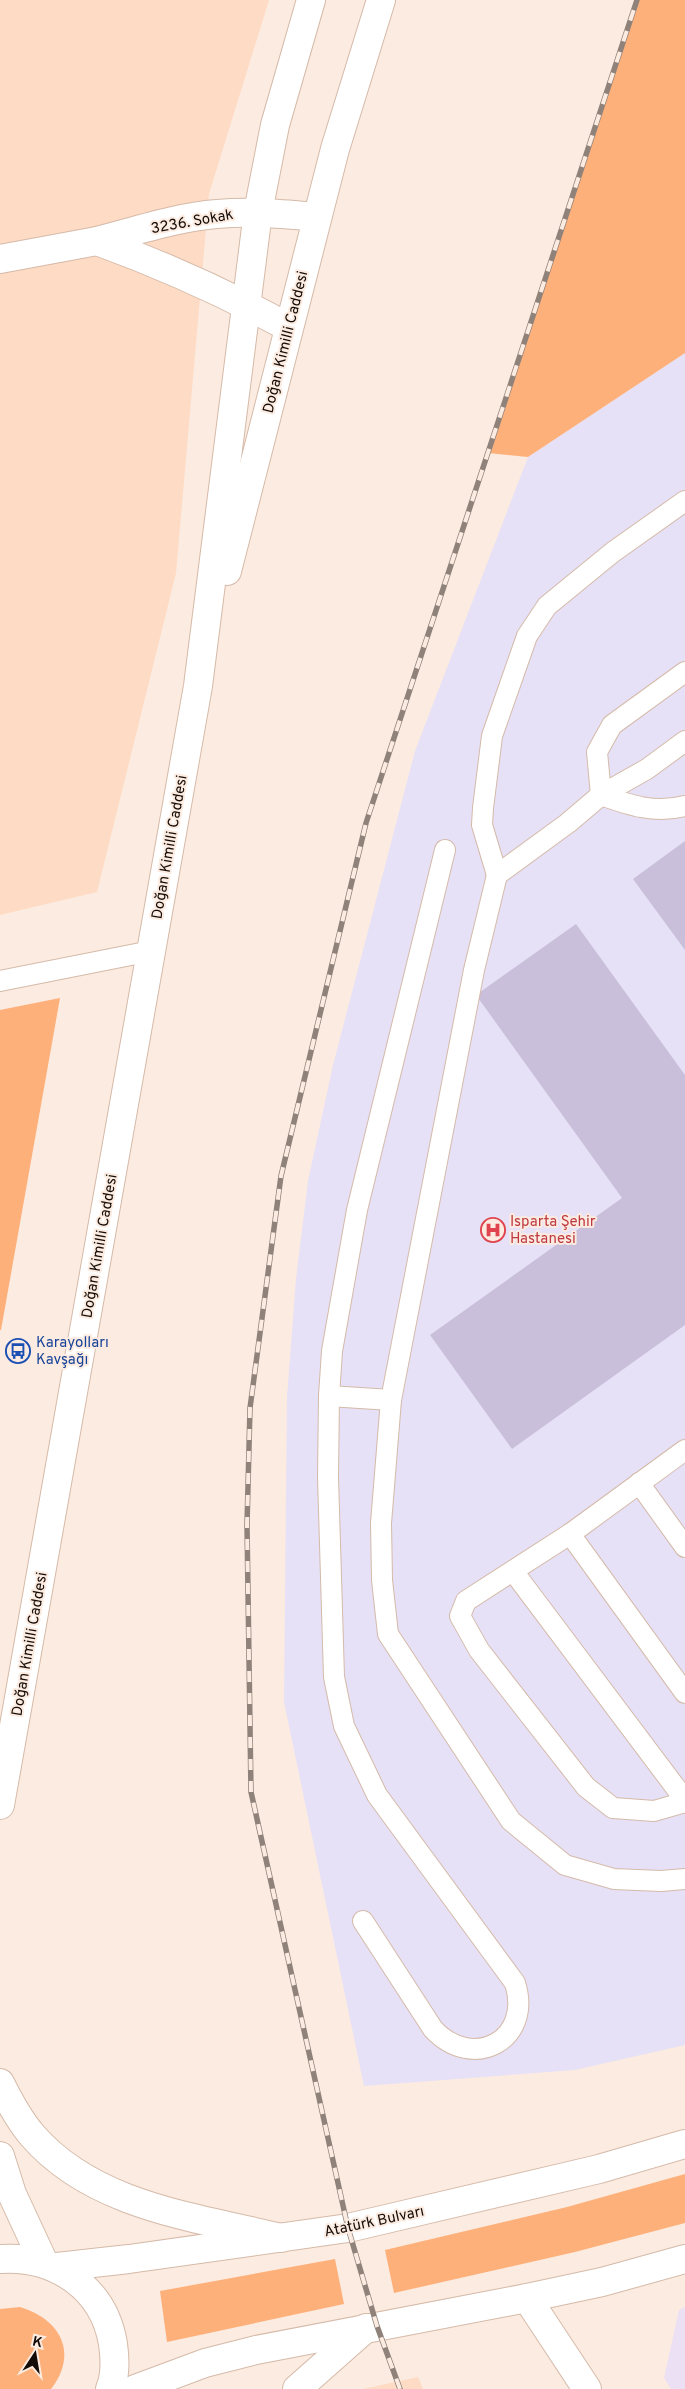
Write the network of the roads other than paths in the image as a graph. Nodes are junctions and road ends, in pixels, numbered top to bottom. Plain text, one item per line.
1 (311, 0) edge
2 (381, 0) edge
3 (258, 212) junction
4 (317, 216) junction
5 (97, 242) junction
6 (0, 259) edge
7 (245, 304) junction
8 (288, 327) junction
9 (685, 501) edge
10 (685, 672) edge
11 (198, 686) junction
12 (685, 741) edge
13 (601, 795) junction
14 (685, 806) edge
15 (445, 850) dead end
16 (497, 875) junction
17 (151, 951) junction
18 (0, 981) edge
19 (329, 1396) junction
20 (391, 1400) junction
21 (685, 1450) edge
22 (639, 1483) junction
23 (570, 1534) junction
24 (685, 1547) edge
25 (513, 1571) junction
26 (685, 1693) edge
27 (685, 1801) edge
28 (0, 1805) edge
29 (685, 1879) edge
30 (363, 1921) dead end
31 (0, 2083) edge
32 (685, 2144) edge
33 (0, 2156) edge
34 (282, 2238) junction
35 (0, 2259) edge
36 (685, 2259) edge
37 (51, 2265) junction
38 (527, 2298) junction
39 (366, 2328) junction
40 (110, 2389) edge
41 (135, 2389) edge
42 (297, 2389) edge
43 (587, 2389) edge

1 - 3 main road, Doğan Kimilli Caddesi
2 - 4 main road, Doğan Kimilli Caddesi
3 - 4 main road, 3236. Sokak
3 - 5 main road, 3236. Sokak
3 - 7 main road, Doğan Kimilli Caddesi
4 - 8 main road, Doğan Kimilli Caddesi
5 - 6 main road, 3236. Sokak
5 - 7 main road, 3236. Sokak
7 - 8 main road, 3236. Sokak
7 - 11 main road, Doğan Kimilli Caddesi
8 - 11 main road, Doğan Kimilli Caddesi
9 - 16 lane
10 - 13 lane
11 - 17 main road, Doğan Kimilli Caddesi
12 - 13 lane
13 - 14 lane
13 - 16 lane
15 - 19 lane
16 - 20 lane
17 - 18 lane
17 - 28 main road, Doğan Kimilli Caddesi
19 - 20 lane
19 - 30 lane
20 - 29 lane
21 - 22 lane
22 - 23 lane
22 - 24 lane
23 - 25 lane
23 - 26 lane
25 - 27 lane
25 - 27 lane
31 - 34 main road
32 - 34 main road, Atatürk Bulvarı
33 - 37 main road
34 - 37 main road, Atatürk Bulvarı
35 - 37 main road
36 - 38 main road
37 - 40 main road
38 - 39 main road
38 - 43 main road
39 - 41 main road
39 - 42 main road

